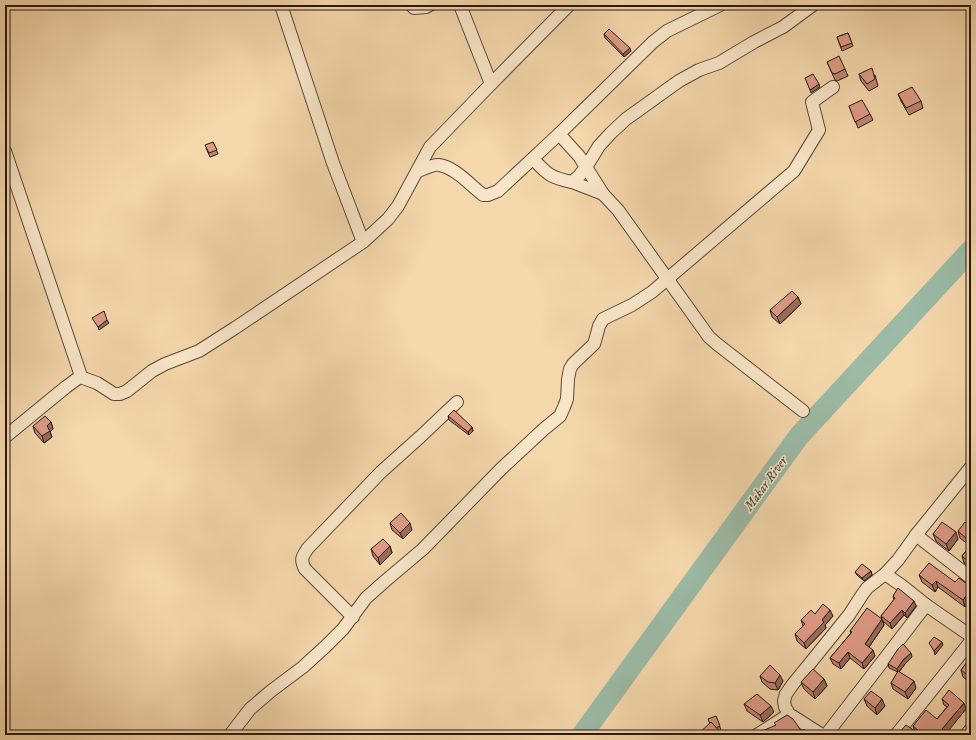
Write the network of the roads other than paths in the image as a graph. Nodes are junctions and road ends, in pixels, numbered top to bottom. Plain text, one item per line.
1 (281, 5) edge
2 (411, 5) edge
3 (430, 5) edge
4 (460, 5) edge
5 (569, 5) edge
6 (720, 5) edge
7 (813, 5) edge
8 (491, 84) junction
9 (832, 87) dead end
10 (559, 134) junction
11 (430, 147) junction
12 (5, 151) edge
13 (533, 159) junction
14 (438, 164) junction
15 (586, 167) junction
16 (418, 171) junction
17 (572, 182) junction
18 (603, 194) junction
19 (363, 242) junction
20 (668, 280) junction
21 (81, 376) junction
22 (457, 402) dead end
23 (803, 411) dead end
24 (5, 437) edge
25 (970, 470) edge
26 (916, 535) junction
27 (885, 574) junction
28 (971, 578) edge
29 (926, 605) junction
30 (353, 617) junction
31 (971, 636) edge
32 (971, 641) edge
33 (789, 714) junction
34 (971, 729) edge
35 (230, 735) edge
36 (757, 735) edge
37 (822, 735) edge
38 (826, 735) edge
39 (896, 735) edge
40 (966, 735) edge

1 - 19 street
2 - 3 street
4 - 8 street
5 - 8 street
6 - 10 street
7 - 15 street
8 - 11 street
9 - 20 street
10 - 13 street
10 - 15 street
11 - 14 street
11 - 16 street
12 - 21 street
13 - 14 street
13 - 17 street
14 - 16 street
15 - 17 street
15 - 18 street
16 - 19 street
17 - 18 street
18 - 20 street
19 - 21 street
20 - 23 street
20 - 30 street
21 - 24 street
22 - 30 street
25 - 26 street
26 - 27 street
26 - 28 street
27 - 29 street
27 - 33 street
29 - 31 street
29 - 38 street
30 - 35 street
32 - 39 street
33 - 36 street
33 - 37 street
34 - 40 street

